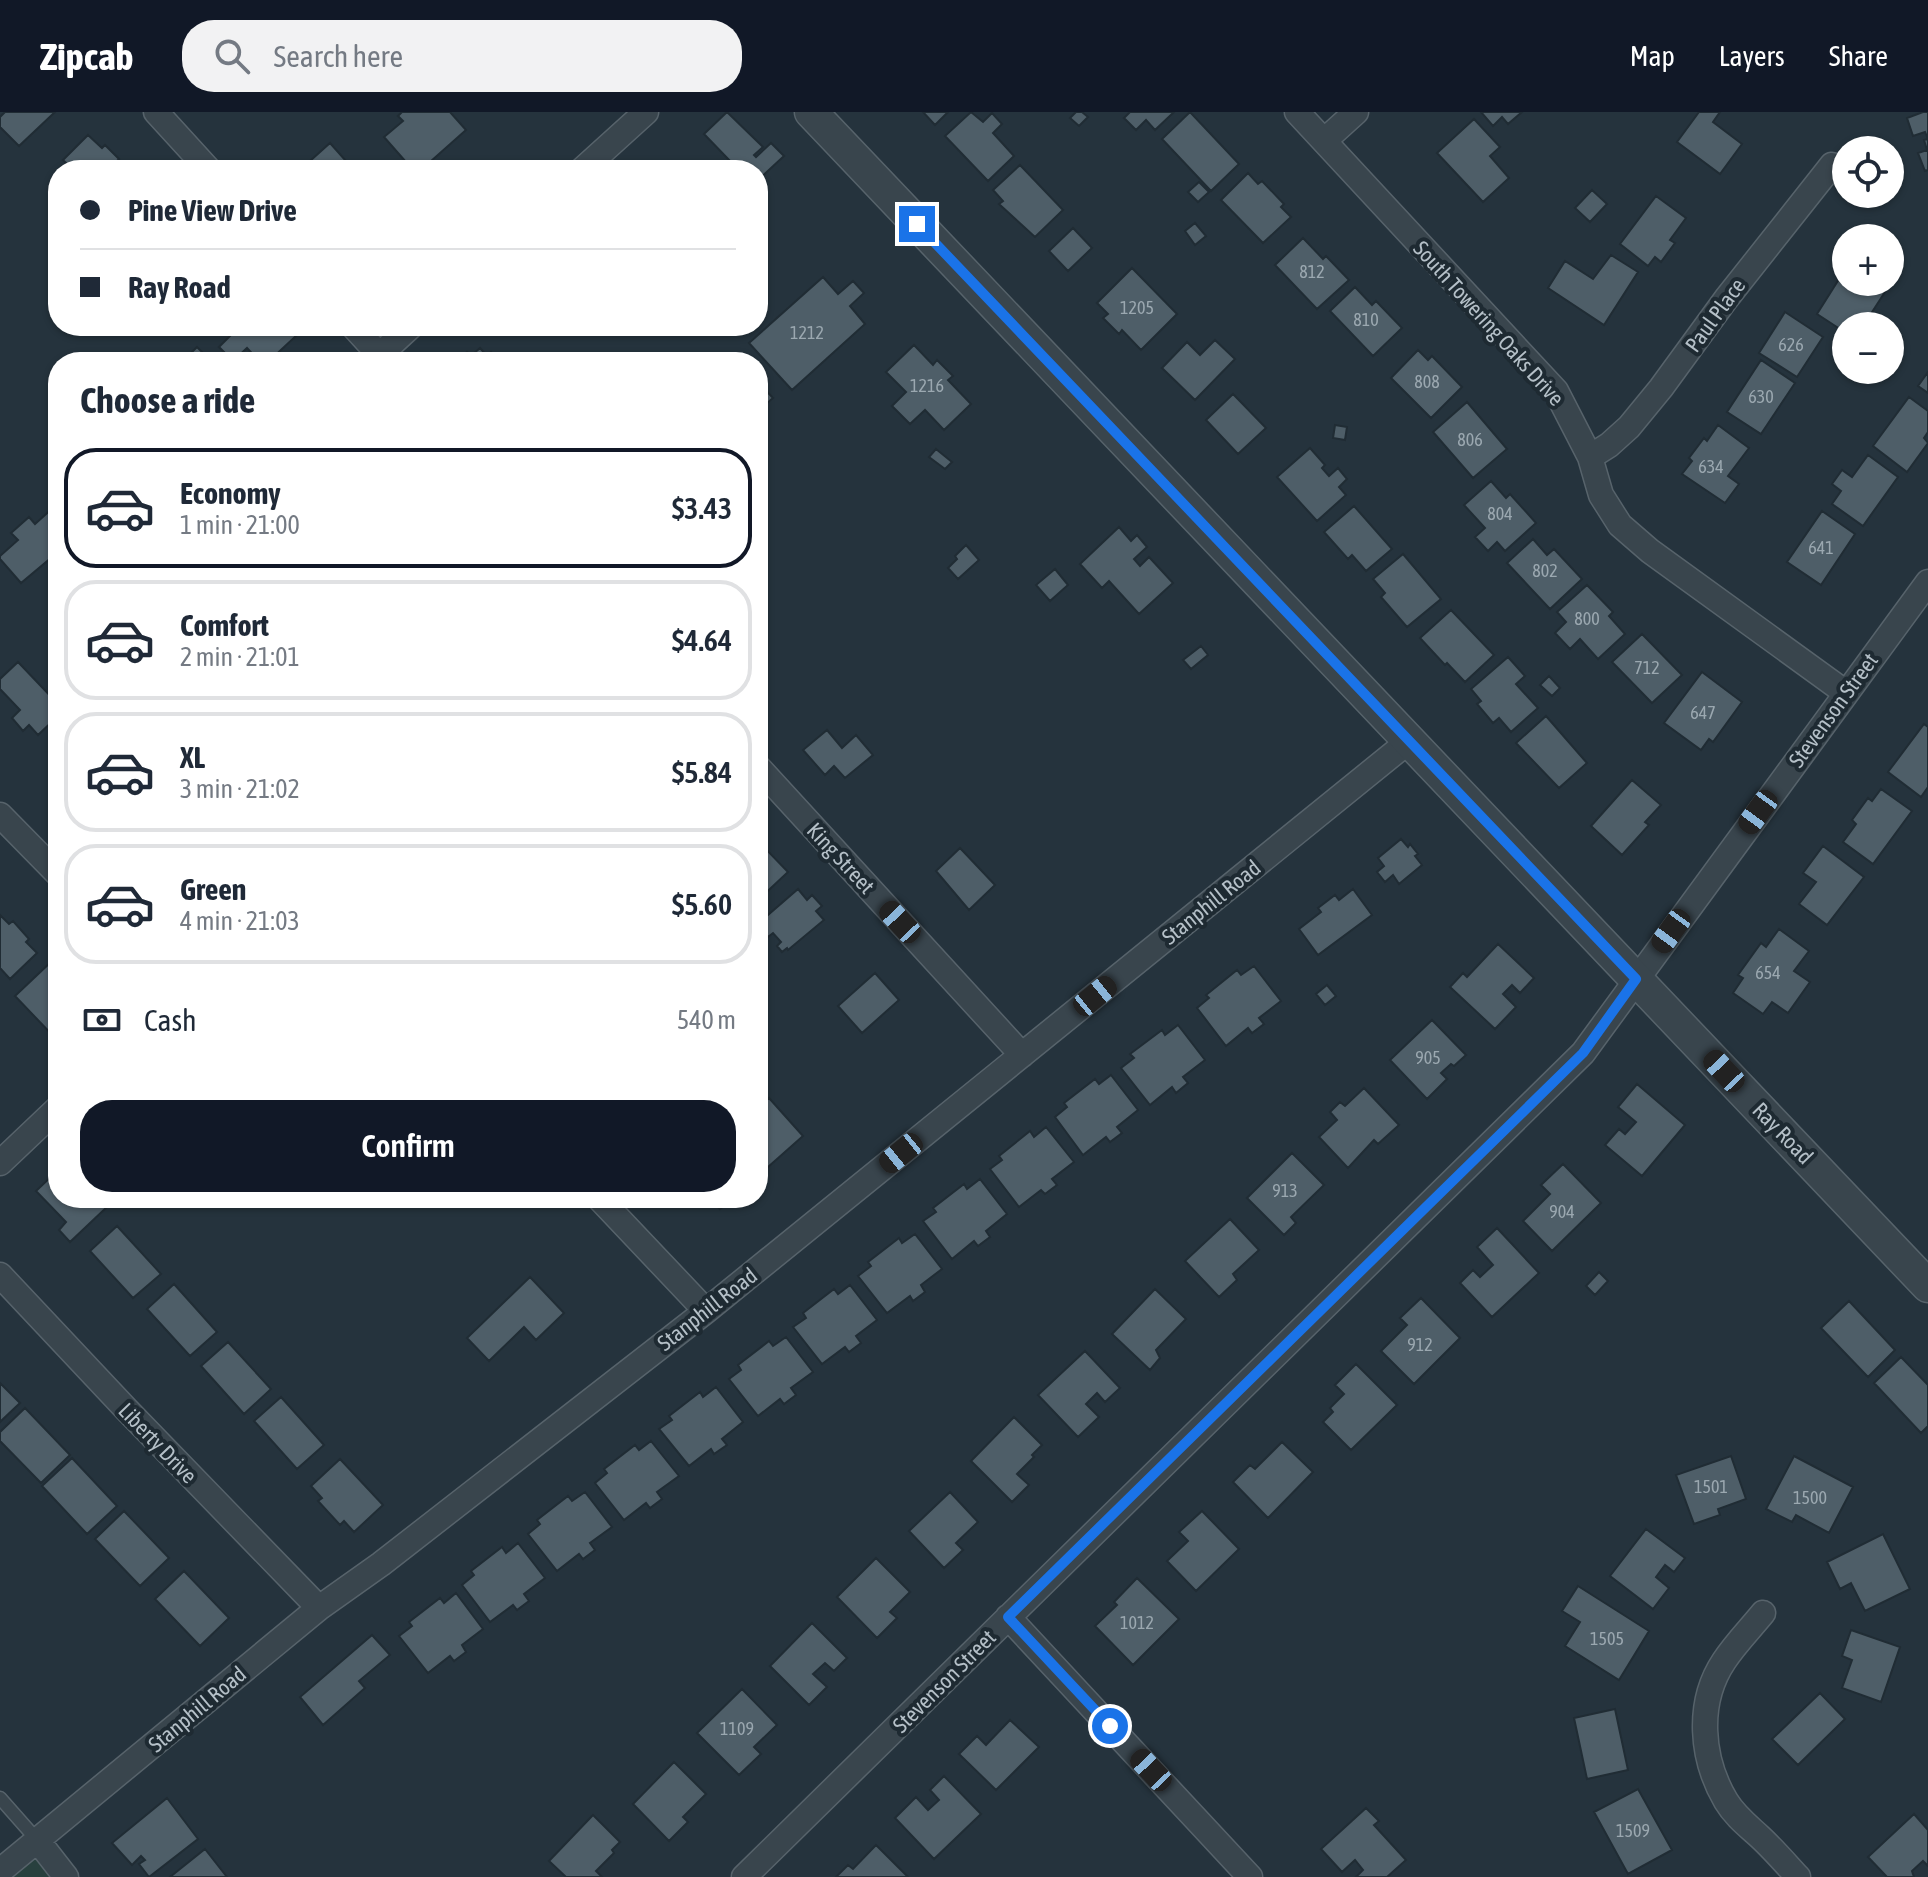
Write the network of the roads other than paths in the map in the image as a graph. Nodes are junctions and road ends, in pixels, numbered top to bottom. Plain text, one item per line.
1 (156, 112) edge
2 (646, 112) edge
3 (811, 112) edge
4 (1297, 112) edge
5 (1356, 112) edge
6 (1324, 141) junction
7 (200, 160) edge
8 (593, 160) edge
9 (1832, 165) dead end
10 (361, 336) edge
11 (402, 336) edge
12 (373, 352) edge
13 (387, 352) edge
14 (1590, 457) junction
15 (1928, 582) edge
16 (1846, 693) junction
17 (1409, 741) junction
18 (768, 778) edge
19 (0, 815) edge
20 (48, 864) edge
21 (1636, 979) junction
22 (1022, 1055) junction
23 (48, 1117) edge
24 (0, 1163) edge
25 (608, 1208) edge
26 (0, 1275) edge
27 (1928, 1286) edge
28 (706, 1311) junction
29 (319, 1608) junction
30 (1763, 1613) dead end
31 (1008, 1617) junction
32 (0, 1798) edge
33 (38, 1841) junction
34 (0, 1871) edge
35 (66, 1877) edge
36 (744, 1877) edge
37 (1250, 1877) edge
38 (1798, 1877) edge

1 - 7 street
2 - 8 street
3 - 17 street, Ray Road
4 - 6 street, South Towering Oaks Drive
5 - 6 street
6 - 14 street, South Towering Oaks Drive
9 - 14 street, Paul Place
10 - 12 street
11 - 13 street
14 - 16 street, South Towering Oaks Drive
15 - 16 street, Stevenson Street
16 - 21 street, Stevenson Street
17 - 21 street, Ray Road
17 - 22 street, Stanphill Road
18 - 22 street, King Street
19 - 20 street
21 - 27 street, Ray Road
21 - 31 street, Stevenson Street
22 - 28 street, Stanphill Road
23 - 24 street
25 - 28 street
26 - 29 street, Liberty Drive
28 - 29 street, Stanphill Road
29 - 33 street, Stanphill Road
30 - 38 street
31 - 36 street, Stevenson Street
31 - 37 street
32 - 33 lane
33 - 34 street, Stanphill Road
33 - 35 street

